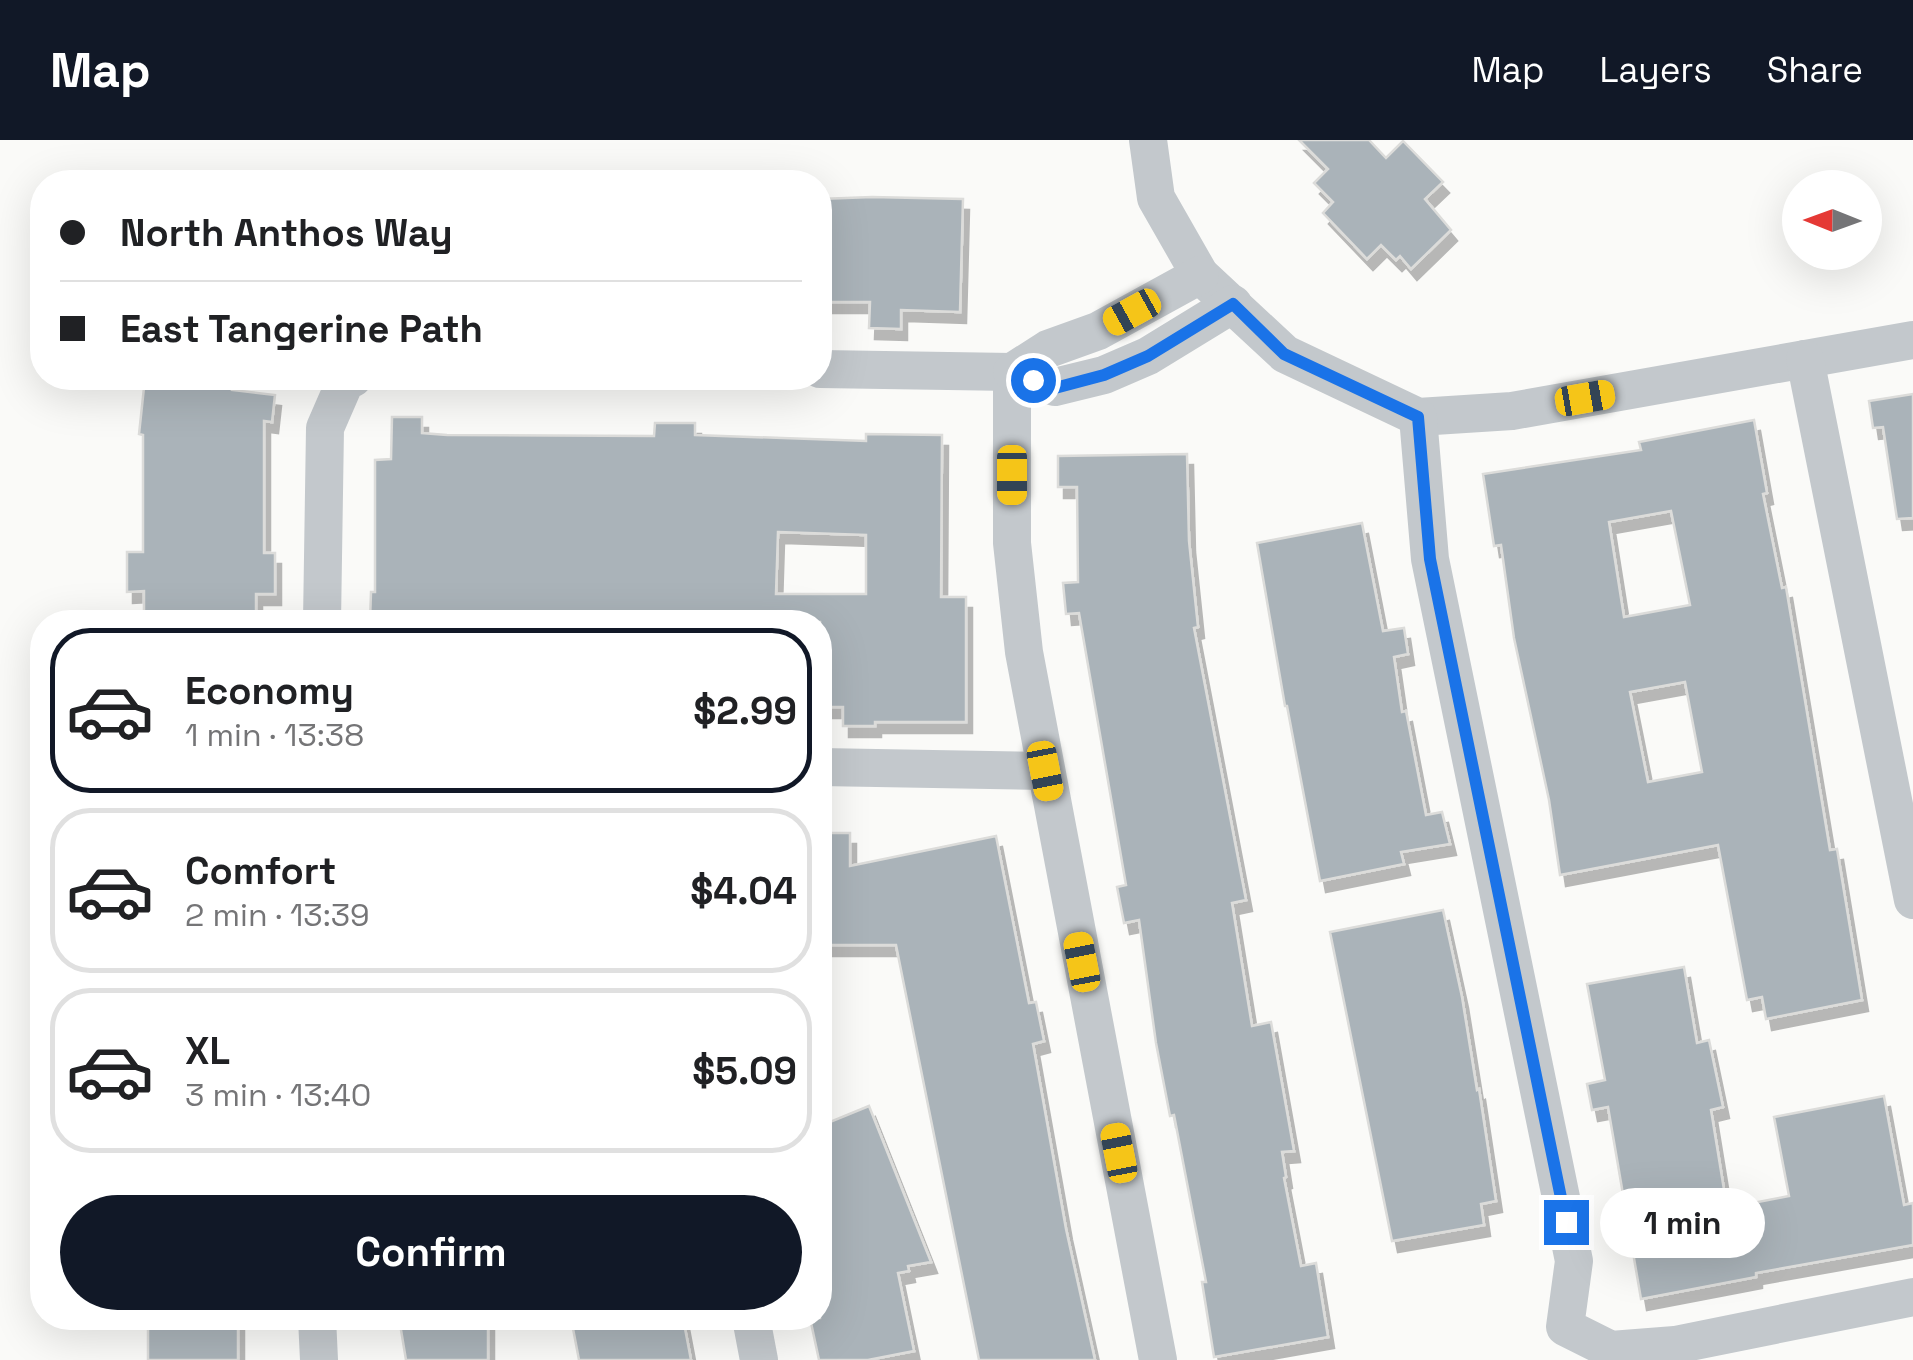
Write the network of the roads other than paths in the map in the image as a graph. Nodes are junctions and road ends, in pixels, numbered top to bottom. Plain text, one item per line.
1 (1148, 140) edge
2 (1200, 275) junction
3 (1233, 304) junction
4 (1913, 340) edge
5 (1805, 360) junction
6 (832, 368) edge
7 (1012, 372) junction
8 (344, 390) edge
9 (1418, 417) junction
10 (322, 610) edge
11 (832, 768) edge
12 (1045, 771) junction
13 (1913, 900) edge
14 (1913, 1297) edge
15 (318, 1330) edge
16 (753, 1330) edge
17 (320, 1360) edge
18 (759, 1360) edge
19 (1158, 1360) edge

1 - 2 street
2 - 3 street
2 - 7 street
3 - 7 street
3 - 9 street
4 - 5 street
5 - 9 street
5 - 13 street
6 - 7 street
7 - 12 street
8 - 10 street
9 - 14 street
11 - 12 street
12 - 19 street
15 - 17 street
16 - 18 street

